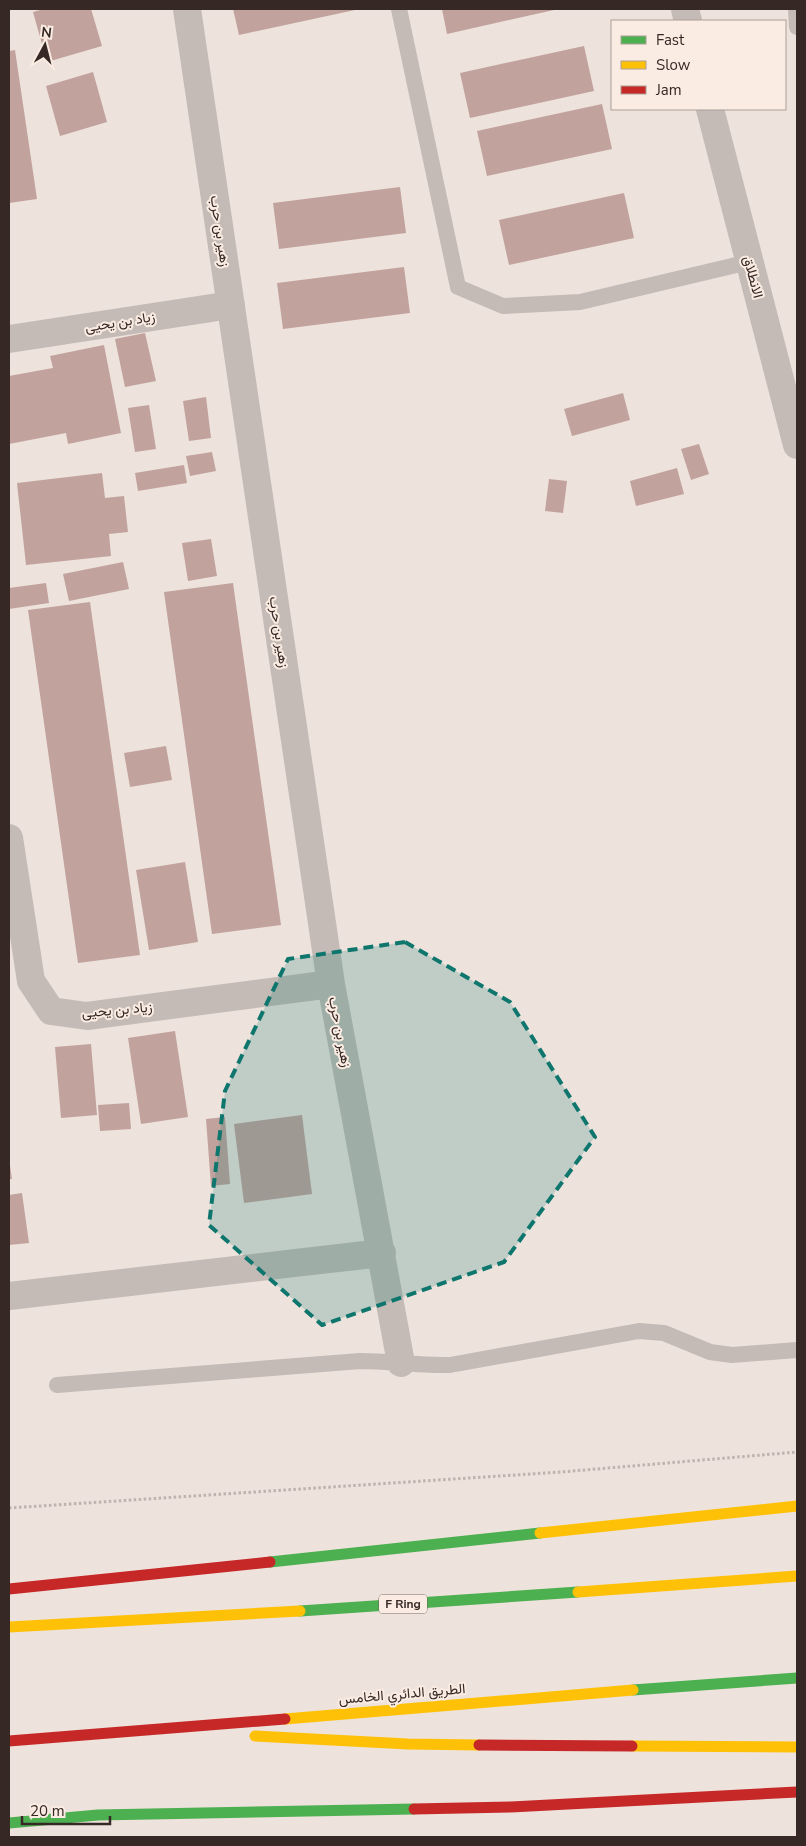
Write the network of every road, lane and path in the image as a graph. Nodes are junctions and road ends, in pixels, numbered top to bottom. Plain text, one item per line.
1 (187, 9) edge
2 (399, 9) edge
3 (796, 9) edge
4 (797, 26) edge
5 (710, 110) edge
6 (749, 262) junction
7 (231, 305) junction
8 (9, 339) edge
9 (797, 445) edge
10 (9, 838) edge
11 (331, 984) junction
12 (382, 1253) junction
13 (9, 1296) edge
14 (797, 1350) edge
15 (401, 1363) junction
16 (57, 1385) dead end
17 (797, 1452) edge
18 (797, 1506) edge
19 (9, 1508) edge
20 (797, 1576) edge
21 (9, 1589) edge
22 (9, 1627) edge
23 (797, 1678) edge
24 (156, 1730) junction
25 (9, 1741) edge
26 (797, 1747) edge
27 (797, 1792) edge
28 (9, 1823) edge

1 - 7 street, زهير بن حرب
2 - 6 lane
3 - 4 lane
5 - 6 street, الانطلاق
6 - 9 street, الانطلاق
7 - 8 street, زياد بن يحيى
7 - 11 street, زهير بن حرب
10 - 11 street, زياد بن يحيى
11 - 12 street, زهير بن حرب
12 - 13 street
12 - 15 street, زهير بن حرب
14 - 15 lane
15 - 16 lane
17 - 19 path
18 - 21 highway
20 - 22 highway, F Ring
23 - 24 highway, الطريق الدائري الخامس
24 - 25 highway, الطريق الدائري الخامس
24 - 26 highway
27 - 28 highway

